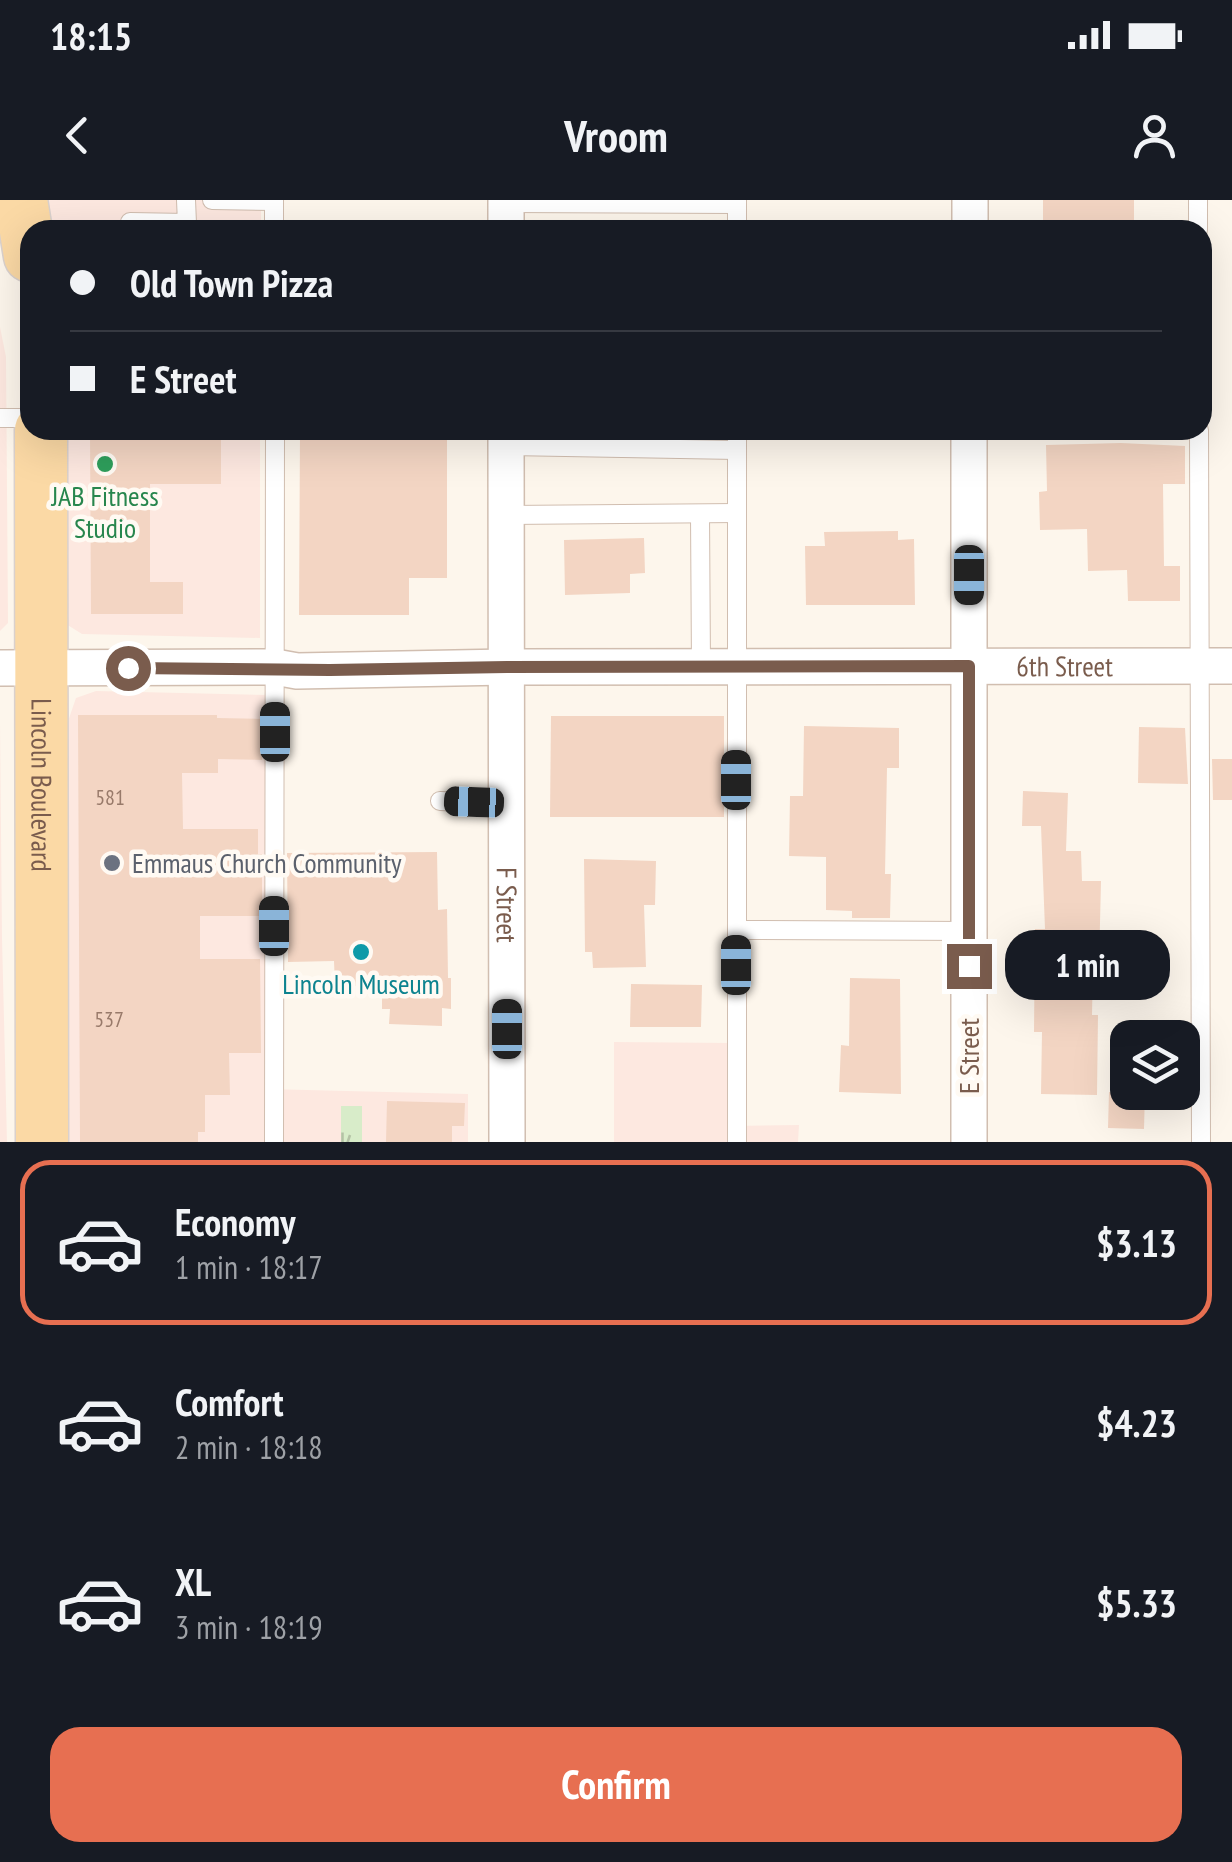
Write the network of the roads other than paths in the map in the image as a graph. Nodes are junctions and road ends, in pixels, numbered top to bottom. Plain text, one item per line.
1 (212, 200) edge
2 (274, 200) edge
3 (736, 202) edge
4 (506, 211) edge
5 (40, 440) edge
6 (274, 440) edge
7 (506, 440) edge
8 (544, 440) edge
9 (736, 440) edge
10 (969, 440) edge
11 (1200, 440) edge
12 (736, 450) junction
13 (736, 513) junction
14 (700, 514) junction
15 (507, 515) junction
16 (969, 666) junction
17 (1216, 666) edge
18 (275, 667) junction
19 (507, 667) junction
20 (701, 667) junction
21 (736, 667) junction
22 (21, 668) edge
23 (440, 801) dead end
24 (507, 804) junction
25 (736, 930) junction
26 (969, 932) junction
27 (42, 1142) edge
28 (274, 1142) edge
29 (507, 1142) edge
30 (736, 1142) edge
31 (969, 1142) edge
32 (1201, 1142) edge

1 - 2 lane
3 - 4 lane
5 - 22 main road, Lincoln Boulevard
6 - 18 lane
7 - 15 street, F Street
8 - 12 lane
9 - 12 lane
10 - 16 street, E Street
11 - 17 lane
12 - 13 lane
13 - 14 lane
13 - 21 lane
14 - 15 lane
14 - 20 lane
15 - 19 street, F Street
16 - 17 street, 6th Street
16 - 21 street, 6th Street
16 - 26 street, E Street
17 - 32 lane
18 - 19 street, 6th Street
18 - 22 street, 6th Street
18 - 28 lane
19 - 20 street, 6th Street
19 - 24 street, F Street
20 - 21 street, 6th Street
21 - 25 lane
22 - 27 main road, Lincoln Boulevard
23 - 24 lane
24 - 29 street, F Street
25 - 26 lane
25 - 30 lane
26 - 31 street, E Street

